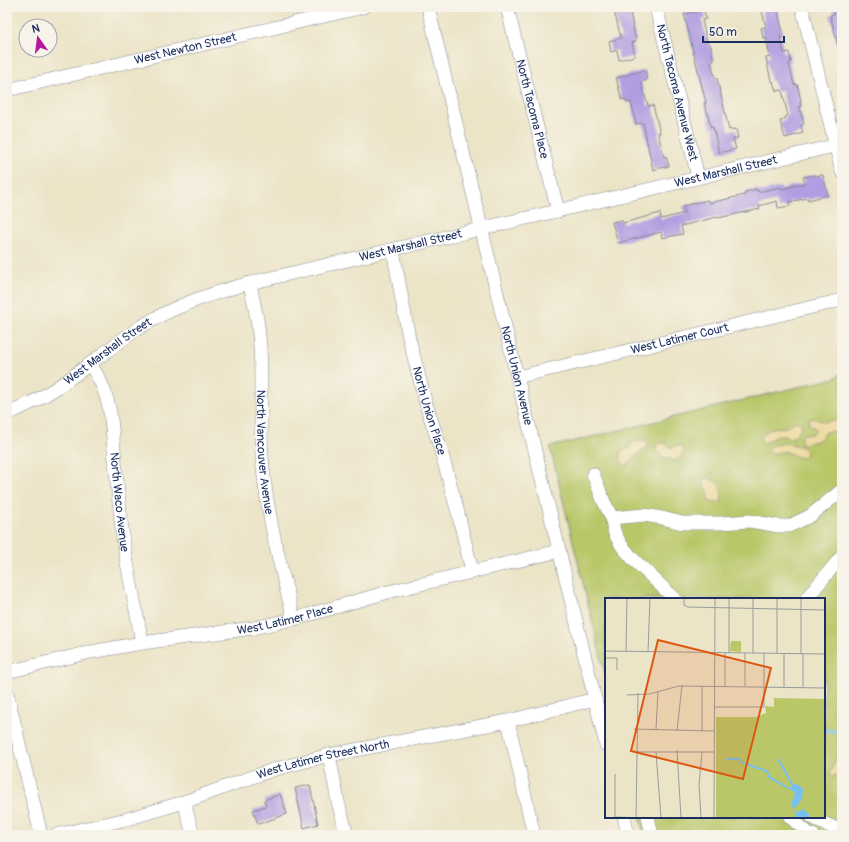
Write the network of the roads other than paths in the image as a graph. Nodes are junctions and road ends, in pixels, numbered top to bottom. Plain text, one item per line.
1 (363, 7) edge
2 (428, 7) edge
3 (508, 7) edge
4 (656, 7) edge
5 (802, 7) edge
6 (7, 90) edge
7 (839, 145) edge
8 (842, 172) edge
9 (698, 177) junction
10 (558, 210) junction
11 (481, 228) junction
12 (393, 250) junction
13 (250, 283) junction
14 (842, 300) edge
15 (90, 364) junction
16 (517, 377) junction
17 (7, 414) edge
18 (593, 474) dead end
19 (842, 490) edge
20 (612, 518) junction
21 (559, 551) junction
22 (842, 556) edge
23 (472, 571) junction
24 (674, 598) edge
25 (807, 598) edge
26 (294, 619) junction
27 (142, 643) junction
28 (7, 672) edge
29 (7, 693) edge
30 (595, 699) junction
31 (508, 721) junction
32 (605, 741) edge
33 (329, 755) junction
34 (184, 802) junction
35 (624, 818) edge
36 (648, 818) edge
37 (791, 818) edge
38 (814, 818) edge
39 (842, 831) edge
40 (41, 835) edge
41 (56, 835) edge
42 (193, 835) edge
43 (346, 835) edge
44 (534, 835) edge
45 (628, 835) edge
46 (652, 835) edge
47 (813, 835) edge

1 - 6 street, West Newton Street
2 - 11 street, North Union Avenue
3 - 10 street, North Tacoma Place
4 - 9 street, North Tacoma Avenue West
5 - 7 street
7 - 8 street
7 - 9 street, West Marshall Street
9 - 10 street, West Marshall Street
10 - 11 street, West Marshall Street
11 - 12 street, West Marshall Street
11 - 16 street, North Union Avenue
12 - 13 street, West Marshall Street
12 - 23 street, North Union Place
13 - 15 street, West Marshall Street
13 - 26 street, North Vancouver Avenue
14 - 16 street, West Latimer Court
15 - 17 street, West Marshall Street
15 - 27 street, North Waco Avenue
16 - 21 street, North Union Avenue
18 - 20 street
19 - 20 street
20 - 24 street
21 - 23 street, West Latimer Place
21 - 30 street, North Union Avenue
22 - 25 street
23 - 26 street, West Latimer Place
26 - 27 street, West Latimer Place
27 - 28 street, West Latimer Place
29 - 40 street
30 - 31 street, West Latimer Street North
30 - 32 street, North Union Avenue
31 - 33 street, West Latimer Street North
31 - 44 street
33 - 34 street, West Latimer Street North
33 - 43 street
34 - 41 street, West Latimer Street North
34 - 42 street
35 - 45 street
36 - 46 street
37 - 47 street
38 - 39 street

